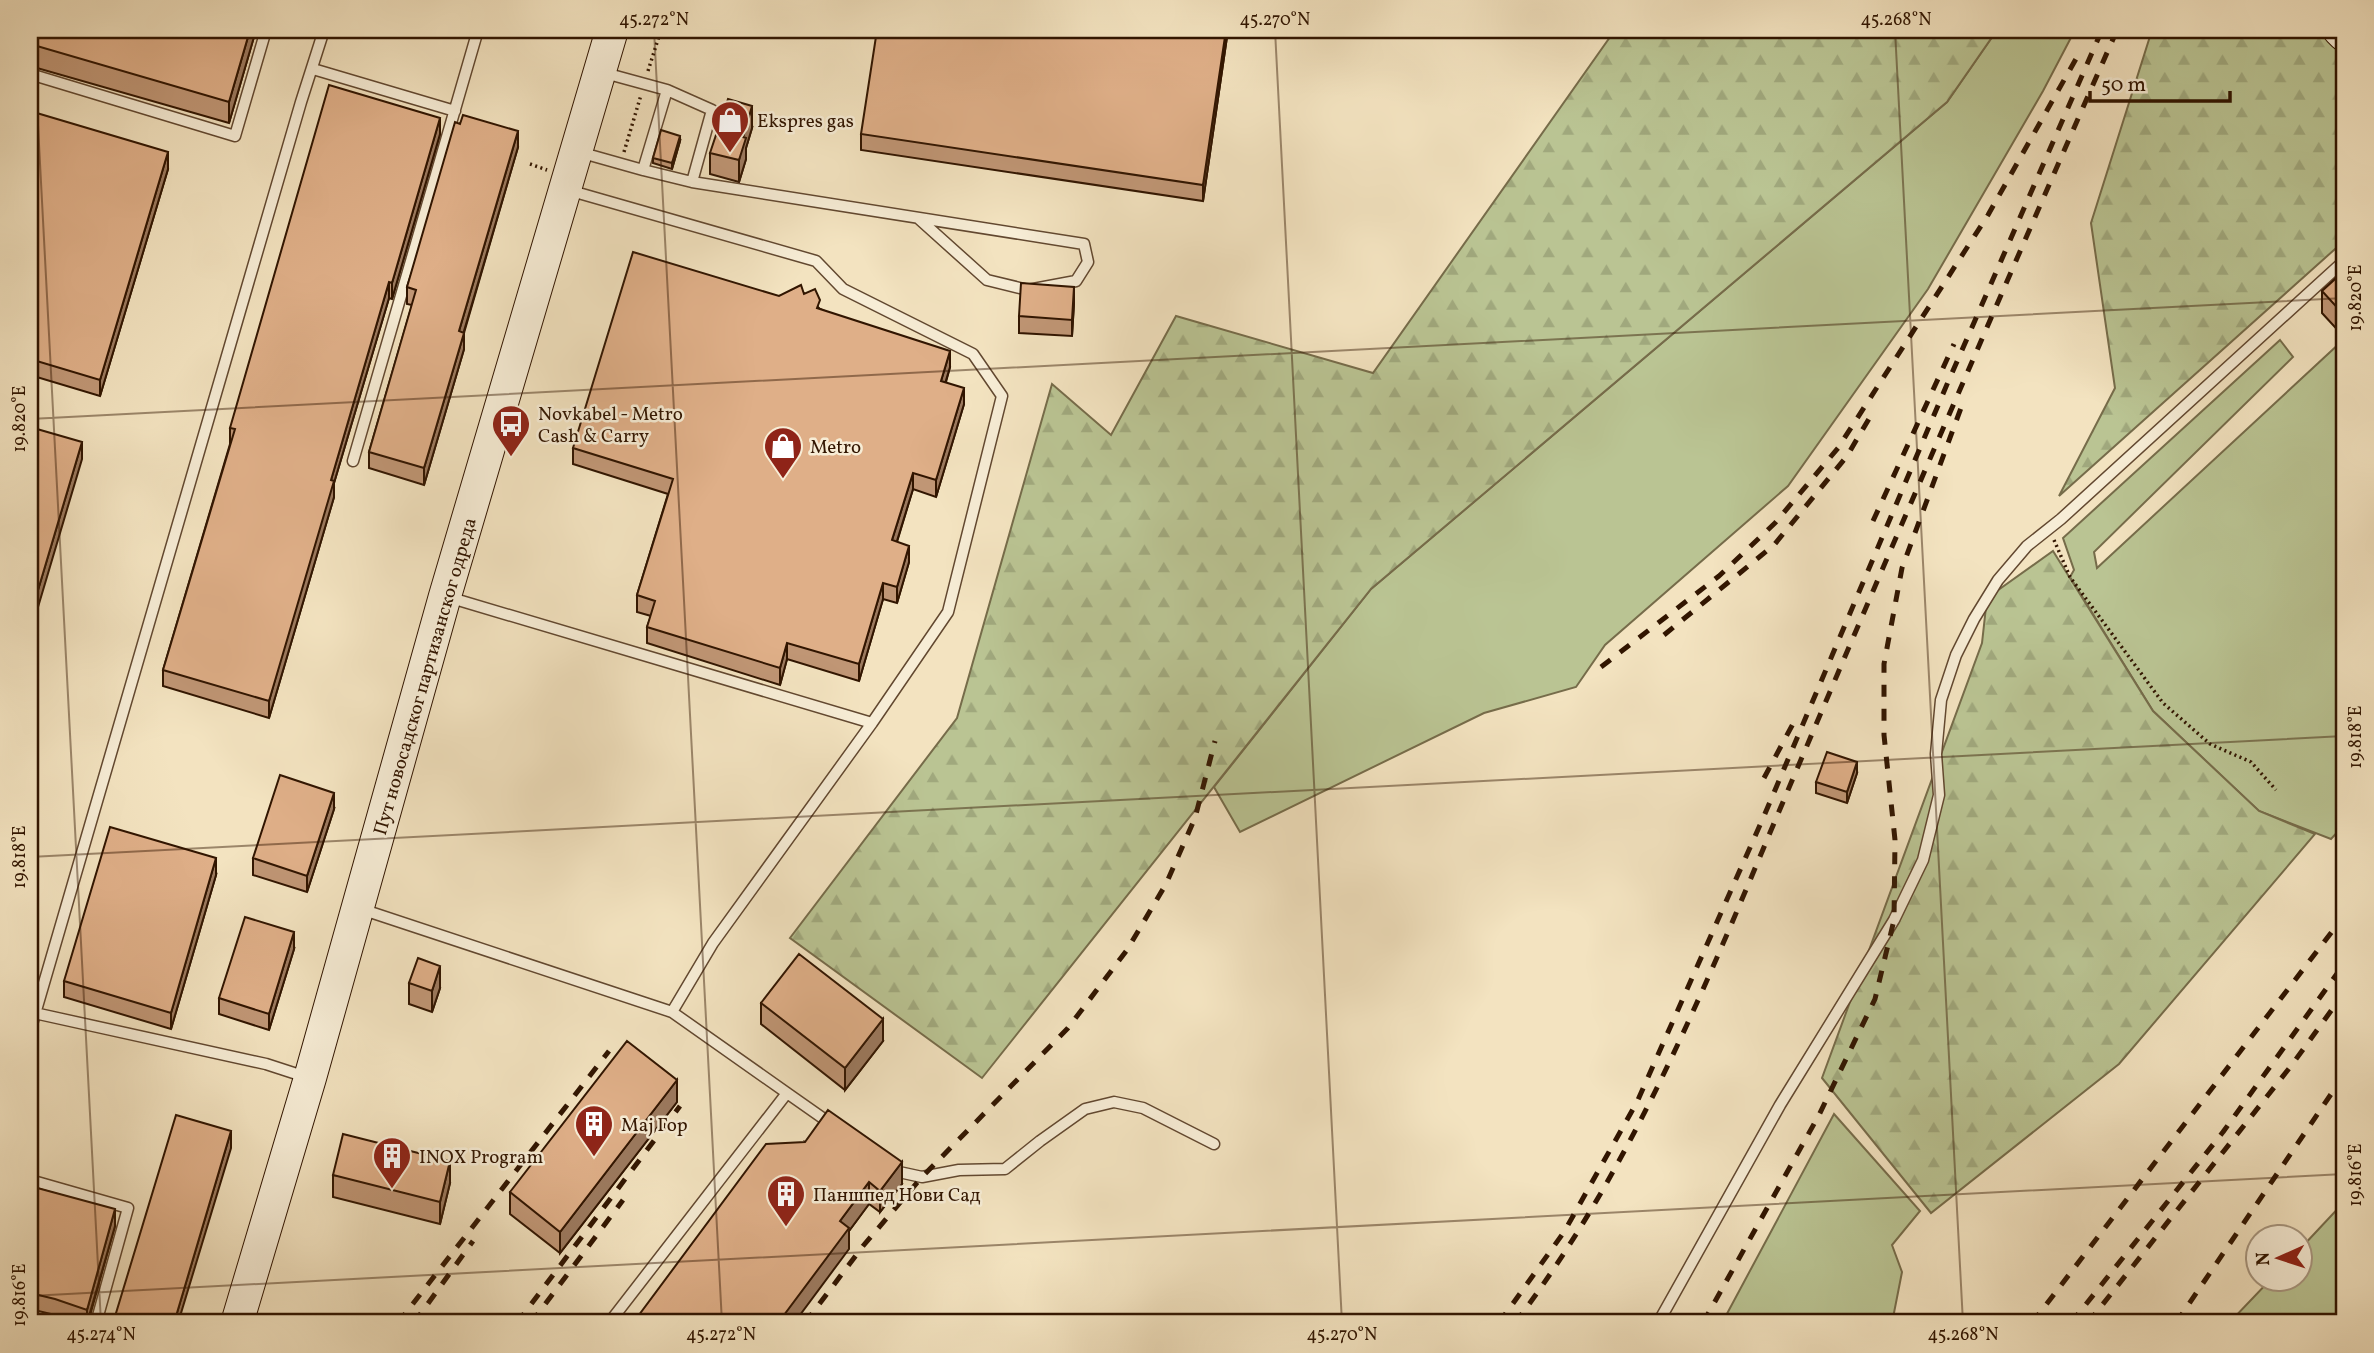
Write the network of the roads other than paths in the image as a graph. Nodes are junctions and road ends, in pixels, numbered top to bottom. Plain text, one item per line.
1 (266, 30) edge
2 (324, 30) edge
3 (478, 30) edge
4 (612, 30) edge
5 (2339, 30) edge
6 (2344, 35) edge
7 (313, 69) junction
8 (600, 71) junction
9 (30, 74) edge
10 (667, 90) junction
11 (455, 110) junction
12 (577, 151) junction
13 (643, 170) junction
14 (692, 182) junction
15 (565, 190) junction
16 (918, 218) junction
17 (2344, 261) edge
18 (353, 461) dead end
19 (445, 596) junction
20 (872, 723) junction
21 (358, 909) junction
22 (672, 1012) junction
23 (32, 1013) edge
24 (30, 1031) edge
25 (310, 1078) junction
26 (787, 1093) junction
27 (843, 1132) edge
28 (1214, 1144) dead end
29 (876, 1156) edge
30 (30, 1180) edge
31 (30, 1317) edge
32 (53, 1323) edge
33 (96, 1323) edge
34 (237, 1323) edge
35 (609, 1323) edge
36 (1658, 1323) edge

1 - 9 lane
2 - 7 lane
3 - 11 lane
4 - 8 street, Пут новосадског партизанског одреда
5 - 6 street
7 - 11 lane
7 - 23 lane
8 - 10 lane
8 - 12 street, Пут новосадског партизанског одреда
10 - 13 lane
10 - 14 lane
11 - 18 lane
12 - 13 lane
12 - 15 street, Пут новосадског партизанског одреда
13 - 14 lane
14 - 16 lane
15 - 19 street, Пут новосадског партизанског одреда
15 - 20 lane
16 - 16 lane
17 - 36 lane
19 - 20 lane
19 - 21 street, Пут новосадског партизанског одреда
20 - 22 lane
21 - 22 lane
21 - 25 street, Пут новосадског партизанског одреда
22 - 26 lane
23 - 24 lane
23 - 25 lane
25 - 34 street, Пут новосадског партизанског одреда
26 - 27 lane
26 - 35 lane
28 - 29 lane
30 - 33 lane
31 - 32 lane

